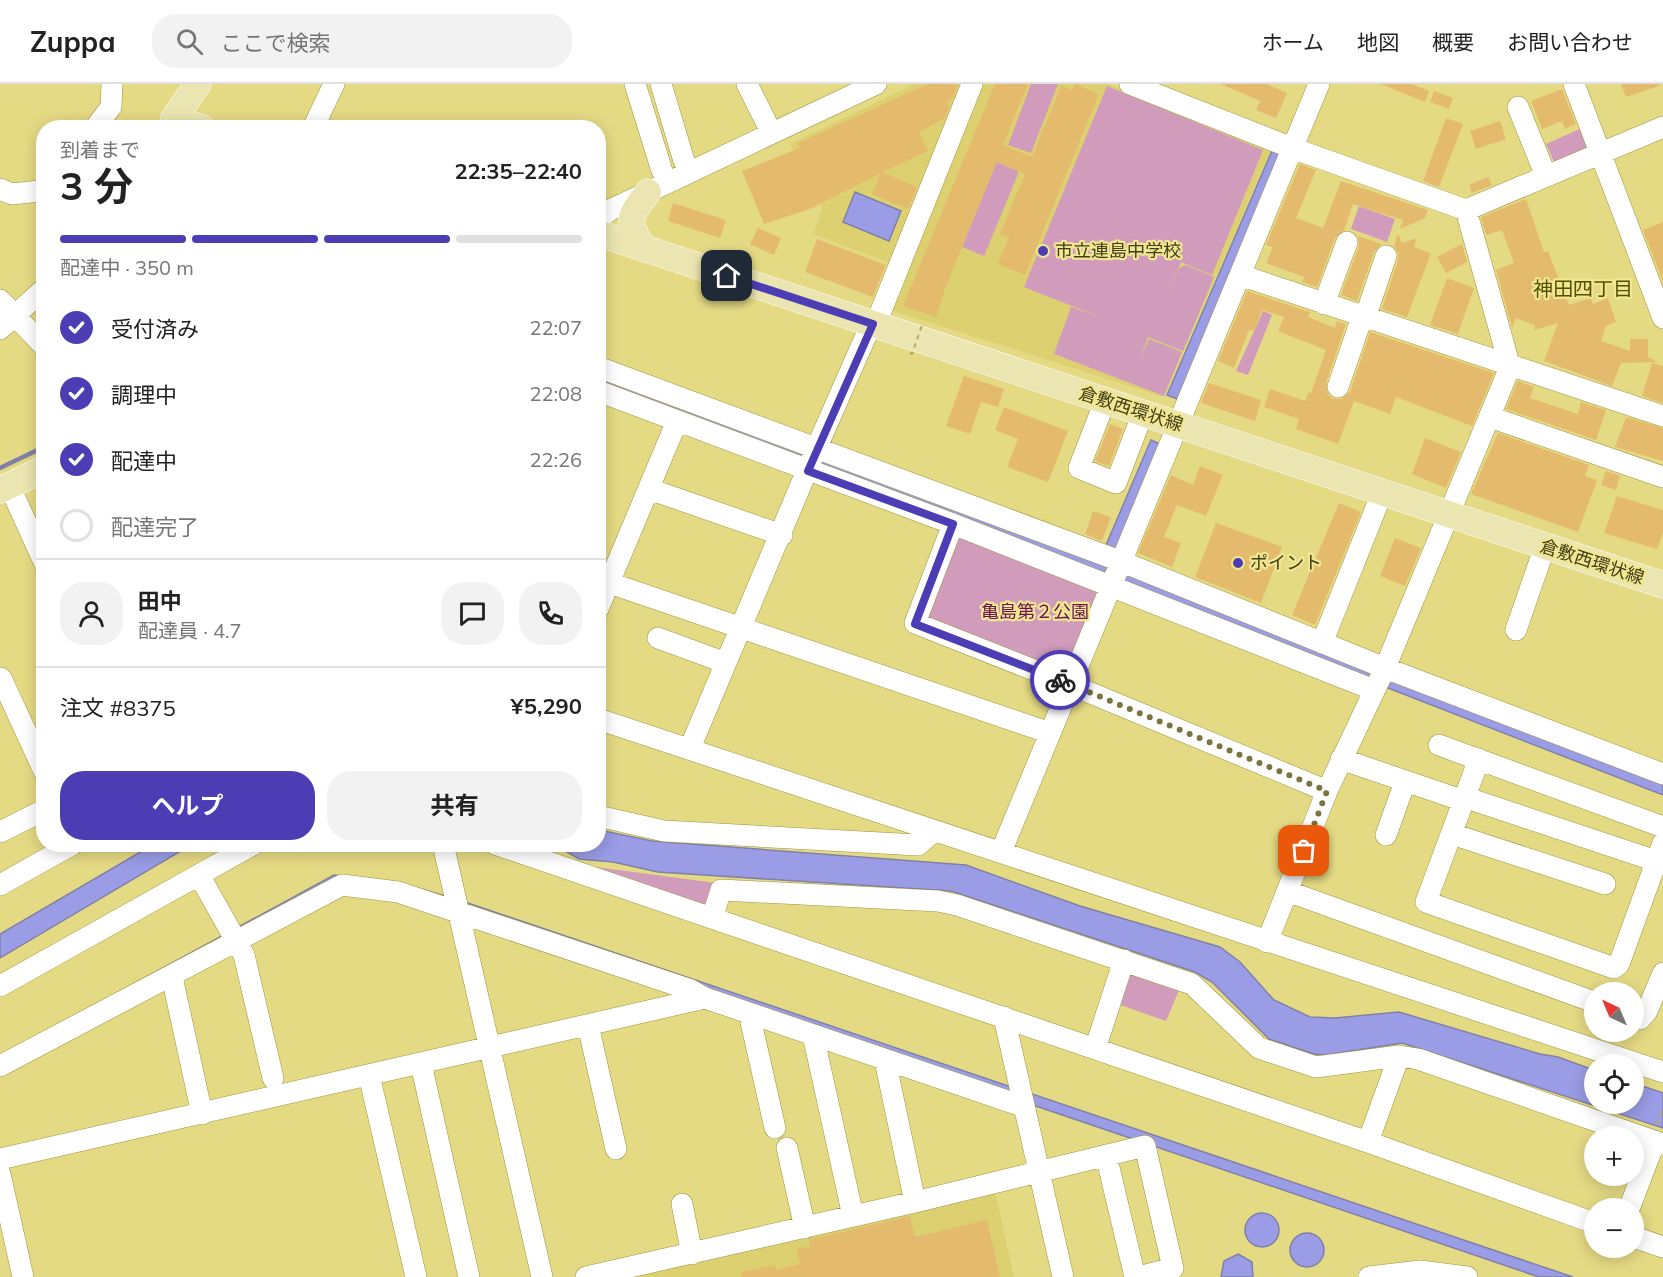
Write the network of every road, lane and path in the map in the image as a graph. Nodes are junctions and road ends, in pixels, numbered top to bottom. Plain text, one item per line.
1 (112, 84) edge
2 (198, 84) edge
3 (334, 84) edge
4 (635, 84) edge
5 (661, 84) edge
6 (747, 84) edge
7 (843, 84) edge
8 (876, 84) edge
9 (972, 84) edge
10 (1130, 84) edge
11 (1319, 84) edge
12 (1574, 84) edge
13 (1518, 106) dead end
14 (101, 120) edge
15 (173, 120) edge
16 (317, 120) edge
17 (766, 122) junction
18 (1663, 127) edge
19 (1292, 148) junction
20 (1600, 154) junction
21 (684, 161) junction
22 (662, 171) junction
23 (1546, 176) junction
24 (0, 189) edge
25 (36, 192) edge
26 (648, 192) junction
27 (606, 198) edge
28 (1466, 210) junction
29 (606, 213) edge
30 (606, 236) edge
31 (1347, 242) dead end
32 (644, 249) junction
33 (1386, 256) dead end
34 (1240, 275) junction
35 (36, 296) edge
36 (0, 300) edge
37 (1324, 304) junction
38 (1364, 317) junction
39 (1663, 318) edge
40 (7, 322) edge
41 (873, 324) junction
42 (925, 326) dead end
43 (36, 341) edge
44 (910, 353) dead end
45 (1510, 367) junction
46 (606, 370) edge
47 (1338, 387) dead end
48 (606, 394) edge
49 (1105, 400) junction
50 (1143, 413) junction
51 (1663, 416) edge
52 (1490, 417) junction
53 (677, 421) junction
54 (1178, 425) junction
55 (812, 460) junction
56 (36, 475) edge
57 (1663, 477) edge
58 (36, 489) edge
59 (649, 489) junction
60 (1382, 493) junction
61 (6, 496) edge
62 (1450, 515) junction
63 (953, 524) junction
64 (782, 535) junction
65 (1545, 546) junction
66 (36, 548) edge
67 (1115, 573) junction
68 (606, 577) edge
69 (606, 582) edge
70 (1663, 585) edge
71 (742, 630) junction
72 (1516, 630) dead end
73 (658, 638) dead end
74 (1322, 643) junction
75 (726, 663) junction
76 (1, 678) edge
77 (1380, 679) junction
78 (1070, 684) junction
79 (606, 722) edge
80 (1050, 733) junction
81 (1439, 745) dead end
82 (690, 748) junction
83 (36, 754) edge
84 (1341, 759) junction
85 (1479, 759) junction
86 (1663, 774) edge
87 (1405, 782) junction
88 (1327, 791) junction
89 (1466, 799) junction
90 (36, 814) edge
91 (606, 818) edge
92 (1663, 827) edge
93 (934, 831) junction
94 (0, 832) edge
95 (1452, 834) junction
96 (1386, 835) dead end
97 (59, 852) edge
98 (240, 852) edge
99 (445, 852) edge
100 (518, 852) edge
101 (1001, 852) junction
102 (1660, 852) edge
103 (200, 875) junction
104 (1605, 884) dead end
105 (0, 885) edge
106 (1287, 891) junction
107 (457, 906) junction
108 (712, 918) junction
109 (233, 937) junction
110 (1267, 942) junction
111 (1124, 960) junction
112 (1663, 973) edge
113 (172, 977) junction
114 (0, 986) edge
115 (705, 998) junction
116 (1584, 998) edge
117 (749, 1013) junction
118 (1644, 1014) edge
119 (1004, 1017) junction
120 (588, 1025) junction
121 (813, 1035) junction
122 (490, 1048) junction
123 (1095, 1049) junction
124 (1399, 1056) junction
125 (885, 1060) junction
126 (421, 1064) junction
127 (0, 1066) edge
128 (1663, 1072) edge
129 (369, 1075) junction
130 (273, 1078) dead end
131 (1021, 1098) junction
132 (1663, 1107) edge
133 (202, 1114) junction
134 (775, 1128) dead end
135 (1658, 1137) edge
136 (1368, 1142) junction
137 (787, 1148) dead end
138 (616, 1149) dead end
139 (1106, 1155) junction
140 (0, 1159) edge
141 (1038, 1173) junction
142 (0, 1174) edge
143 (1633, 1198) edge
144 (915, 1202) junction
145 (682, 1204) dead end
146 (853, 1216) junction
147 (1584, 1219) edge
148 (805, 1228) junction
149 (1644, 1241) edge
150 (1663, 1248) edge
151 (692, 1254) junction
152 (23, 1277) edge
153 (416, 1277) edge
154 (468, 1277) edge
155 (542, 1277) edge
156 (586, 1277) edge
157 (1063, 1277) edge
158 (1137, 1277) edge
159 (1370, 1277) edge
160 (1467, 1277) edge

1 - 14 street
2 - 15 main road
3 - 16 street
4 - 22 street
5 - 21 street
6 - 17 street
7 - 17 street
8 - 26 street
9 - 41 street
10 - 19 street
11 - 19 street
12 - 20 street
13 - 23 street
17 - 21 street
18 - 20 street
19 - 28 street
19 - 34 street
20 - 23 street
20 - 39 street
21 - 22 street
22 - 27 street
23 - 28 street
24 - 25 street
26 - 29 street
26 - 32 main road
28 - 45 street
30 - 32 main road, 倉敷西環状線
31 - 37 street
32 - 41 main road, 倉敷西環状線
33 - 38 street
34 - 37 street
34 - 54 street
35 - 40 street
36 - 40 street
37 - 38 street
38 - 45 street
38 - 47 street
40 - 43 street
41 - 49 main road, 倉敷西環状線
41 - 55 street
42 - 44 path, bridge
45 - 51 street
45 - 52 street
46 - 55 street
48 - 53 street
49 - 50 main road, 倉敷西環状線
49 - 50 street
50 - 54 main road, 倉敷西環状線
52 - 57 street
52 - 62 street
53 - 55 street
53 - 59 street
54 - 60 main road, 倉敷西環状線
54 - 67 street
55 - 63 street
55 - 64 street
55 - 67 street
56 - 61 main road
58 - 61 main road
59 - 64 street
59 - 68 street
60 - 62 main road, 倉敷西環状線
60 - 74 street
61 - 66 street
62 - 65 main road, 倉敷西環状線
62 - 77 street
63 - 67 street
63 - 78 street
64 - 71 street
65 - 70 main road, 倉敷西環状線
65 - 72 street
67 - 74 street
67 - 77 street
67 - 78 street
69 - 71 street
71 - 75 street
71 - 80 street
73 - 75 street
74 - 77 street
75 - 82 street
76 - 83 street
77 - 84 street
77 - 86 street
78 - 80 street
78 - 88 street
79 - 82 street
80 - 101 street
81 - 85 street
82 - 93 street
84 - 87 street
84 - 88 street
85 - 89 street
85 - 92 street
87 - 89 street
87 - 96 street
88 - 106 street
89 - 95 street
89 - 102 street
90 - 94 street
91 - 93 street
93 - 101 street
95 - 102 street
95 - 104 street
97 - 105 street
98 - 103 street
99 - 107 street
100 - 108 street
101 - 110 street
103 - 109 street
103 - 114 street
106 - 110 street
106 - 116 street
107 - 109 street
107 - 115 street
107 - 122 street
108 - 111 street
108 - 119 street
109 - 113 street
109 - 130 street
110 - 128 street
111 - 123 street
111 - 124 street
112 - 118 street
113 - 127 street
113 - 133 street
115 - 117 street
115 - 120 street
117 - 121 street
117 - 134 street
119 - 123 street
119 - 131 street
120 - 122 street
120 - 138 street
121 - 125 street
121 - 146 street
122 - 126 street
122 - 155 street
123 - 136 street
124 - 135 street
124 - 136 street
125 - 131 street
125 - 144 street
126 - 129 street
126 - 154 street
129 - 133 street
129 - 153 street
131 - 141 street
132 - 135 path
133 - 140 street
135 - 143 street
136 - 147 street
137 - 148 street
139 - 141 street
139 - 158 street
139 - 158 street
141 - 144 street
141 - 157 street
142 - 152 street
144 - 146 street
145 - 151 street
146 - 148 street
148 - 151 street
149 - 150 street
151 - 156 street
159 - 160 street

